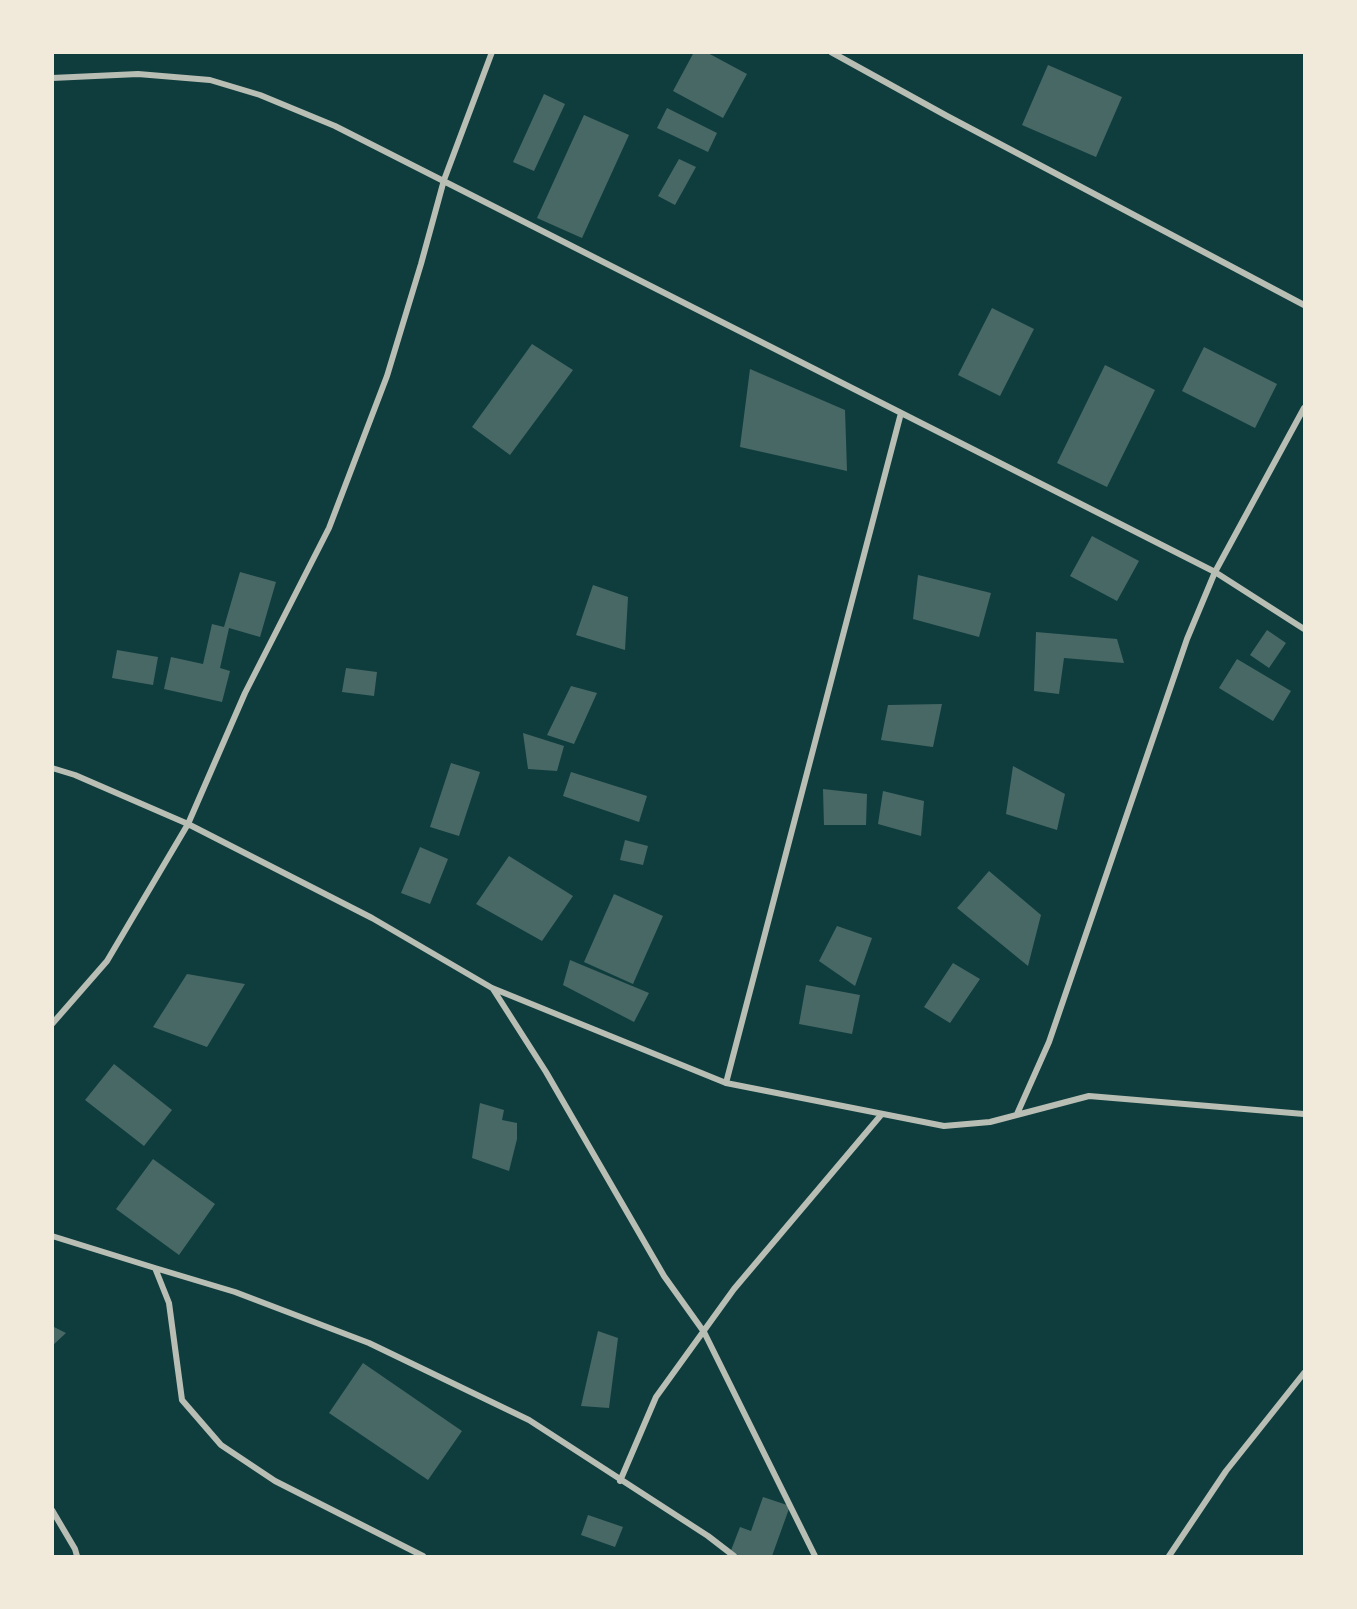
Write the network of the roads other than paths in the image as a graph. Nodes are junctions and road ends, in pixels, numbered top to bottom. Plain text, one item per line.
1 (492, 52) edge
2 (831, 52) edge
3 (52, 78) edge
4 (444, 180) junction
5 (1305, 305) edge
6 (1305, 408) edge
7 (901, 413) junction
8 (1215, 572) junction
9 (1305, 629) edge
10 (52, 768) edge
11 (188, 824) junction
12 (492, 988) junction
13 (52, 1024) edge
14 (726, 1083) junction
15 (1017, 1114) junction
16 (1305, 1114) edge
17 (881, 1115) junction
18 (52, 1236) edge
19 (154, 1268) junction
20 (704, 1332) junction
21 (1305, 1373) edge
22 (620, 1480) junction
23 (52, 1510) edge
24 (78, 1557) edge
25 (423, 1557) edge
26 (734, 1557) edge
27 (815, 1557) edge
28 (1169, 1557) edge

1 - 4 street
2 - 5 street
3 - 4 street
4 - 7 street
4 - 11 street
6 - 8 street
7 - 8 street
7 - 14 street
8 - 9 street
8 - 15 street
10 - 11 street
11 - 12 street
11 - 13 street
12 - 14 street
12 - 20 street
14 - 17 street
15 - 16 street
15 - 17 street
17 - 20 street
18 - 19 street
19 - 22 street
19 - 25 street
20 - 22 street
20 - 27 street
21 - 28 street
22 - 26 street
23 - 24 street

